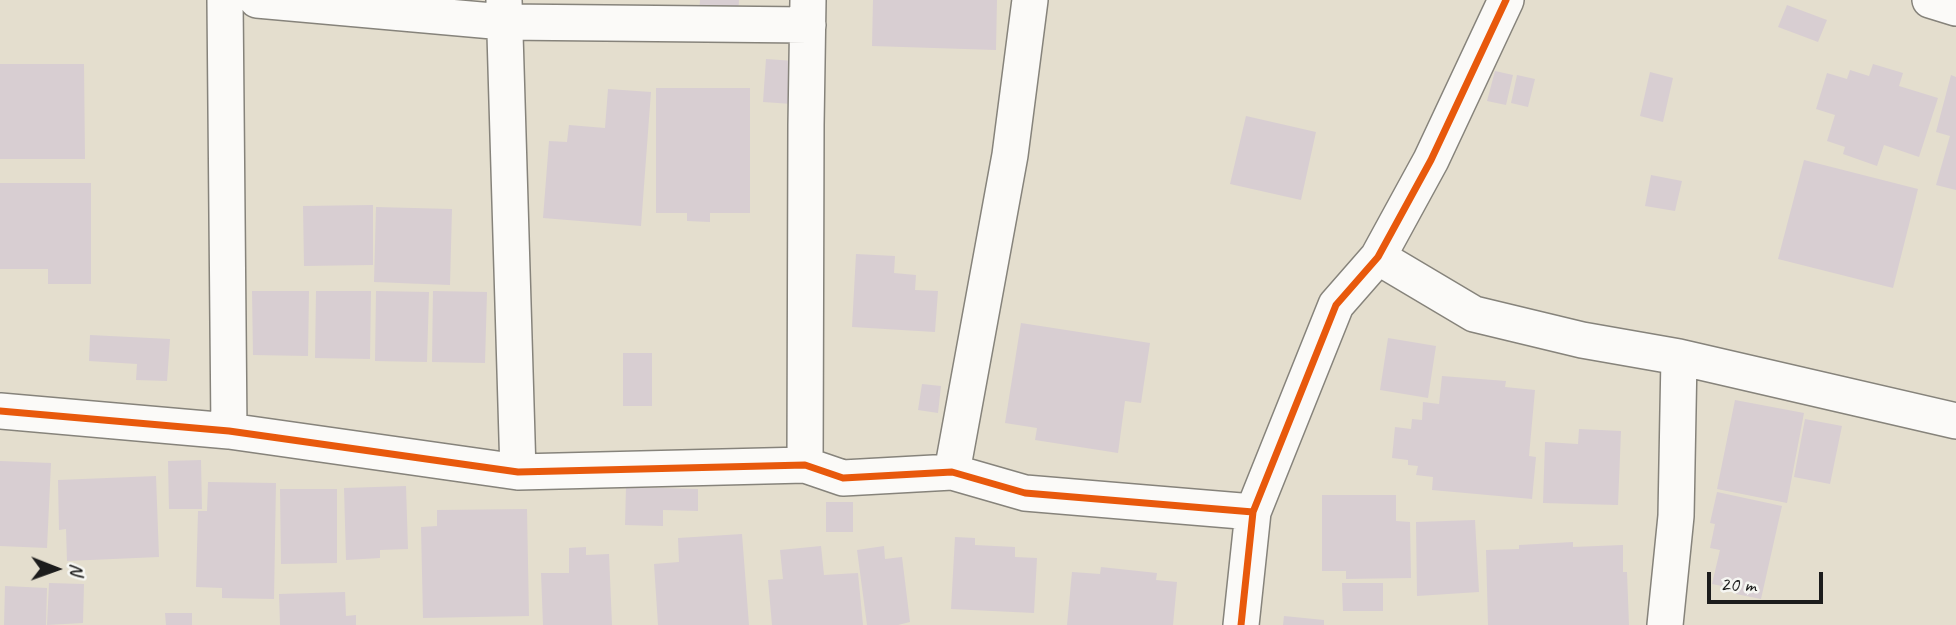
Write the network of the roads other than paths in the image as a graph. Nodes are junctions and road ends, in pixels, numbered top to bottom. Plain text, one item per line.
1 (225, 0) edge
2 (257, 0) edge
3 (1030, 0) edge
4 (1506, 0) edge
5 (1930, 0) edge
6 (1956, 8) edge
7 (504, 11) edge
8 (808, 12) edge
9 (1378, 257) junction
10 (1679, 357) junction
11 (0, 411) edge
12 (1956, 421) edge
13 (229, 432) junction
14 (805, 465) junction
15 (952, 471) junction
16 (518, 472) junction
17 (1253, 513) junction
18 (1241, 625) edge
19 (1665, 625) edge

1 - 13 street
2 - 7 street
3 - 15 street
4 - 9 street
5 - 6 street
7 - 8 street
7 - 16 street
8 - 14 street
9 - 10 street
9 - 17 street
10 - 12 street
10 - 19 street
11 - 13 street
13 - 16 street
14 - 15 street
14 - 16 street
15 - 17 street
17 - 18 street

